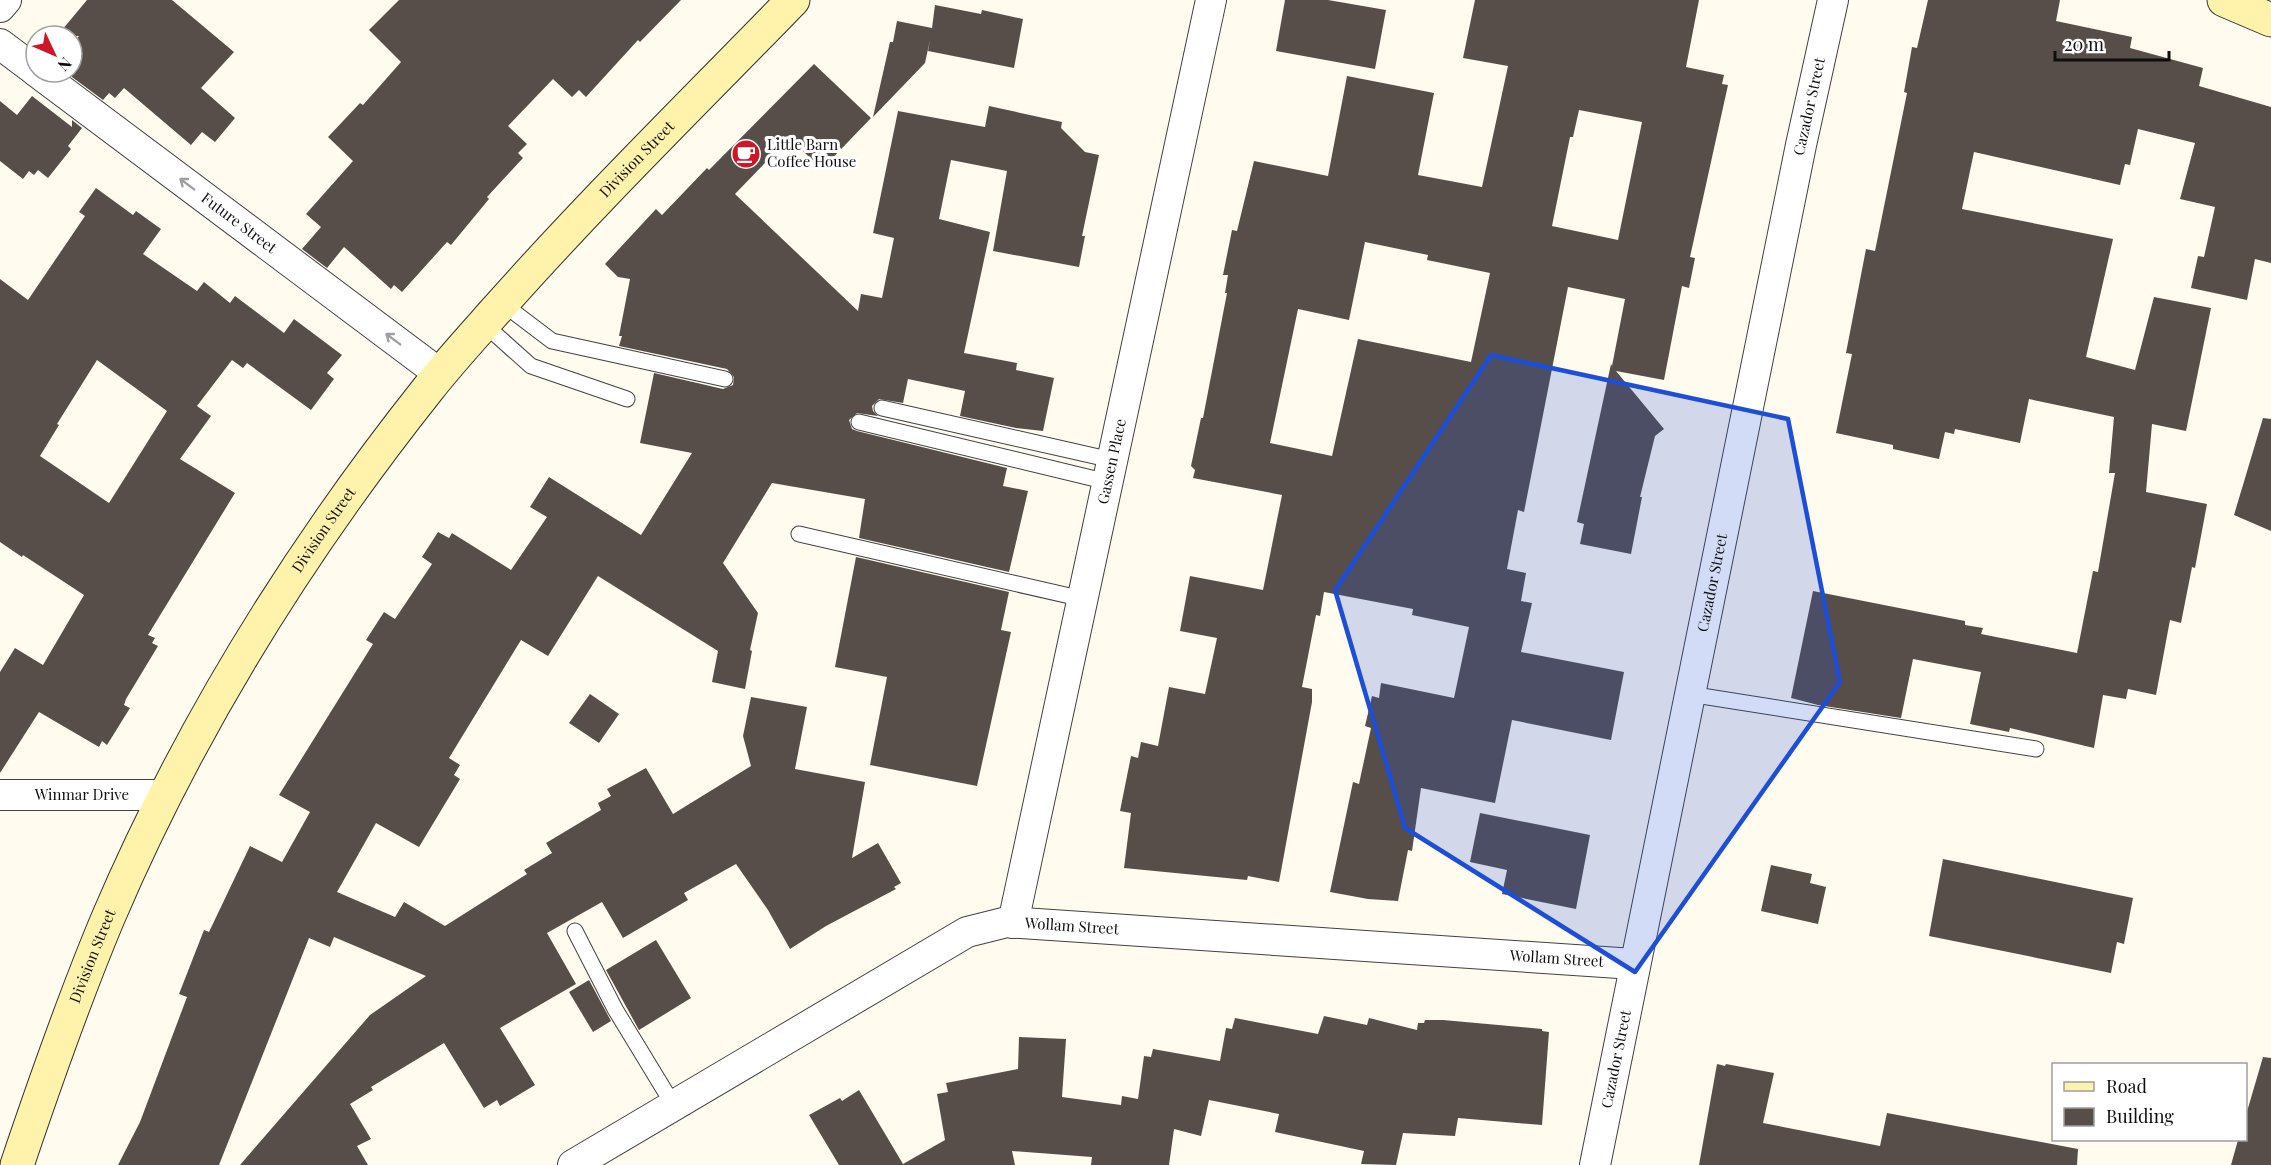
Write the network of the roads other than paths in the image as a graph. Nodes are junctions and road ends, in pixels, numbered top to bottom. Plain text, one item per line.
1 (6, 0) edge
2 (793, 0) edge
3 (1211, 0) edge
4 (1833, 0) edge
5 (2224, 0) edge
6 (0, 7) edge
7 (2271, 20) edge
8 (0, 44) edge
9 (24, 63) edge
10 (52, 84) edge
11 (493, 314) junction
12 (440, 374) junction
13 (725, 379) dead end
14 (627, 399) dead end
15 (882, 408) dead end
16 (859, 422) dead end
17 (1110, 471) junction
18 (799, 534) dead end
19 (1083, 599) junction
20 (1689, 694) junction
21 (2036, 749) dead end
22 (0, 795) edge
23 (166, 795) junction
24 (1013, 922) junction
25 (575, 931) dead end
26 (1634, 964) junction
27 (674, 1106) junction
28 (17, 1165) edge
29 (573, 1165) edge
30 (1595, 1165) edge

1 - 6 street
2 - 11 street, Division Street
3 - 17 street, Gassen Place
4 - 20 street, Cazador Street
5 - 7 street
8 - 9 street, Future Street
12 -> 10 street, Future Street
11 - 12 street, Division Street
11 - 13 lane
11 - 14 lane
12 - 23 street, Division Street
15 - 17 lane
16 - 17 lane
17 - 19 street, Gassen Place
18 - 19 lane
19 - 24 street, Gassen Place
20 - 21 lane
20 - 26 street, Cazador Street
22 - 23 street, Winmar Drive
23 - 28 street, Division Street
24 - 26 street, Wollam Street
24 - 27 street, Wollam Street
25 - 27 lane
26 - 30 street, Cazador Street
27 - 29 street, Wollam Street

